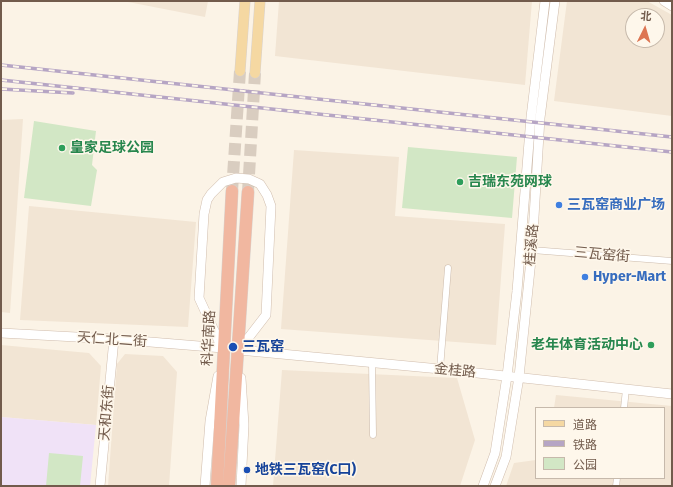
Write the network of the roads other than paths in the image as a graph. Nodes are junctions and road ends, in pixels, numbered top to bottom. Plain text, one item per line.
1 (245, 1) edge
2 (260, 1) edge
3 (545, 1) edge
4 (555, 1) edge
5 (664, 1) edge
6 (672, 6) edge
7 (240, 71) tunnel mouth
8 (255, 73) tunnel mouth
9 (232, 191) tunnel mouth
10 (248, 192) tunnel mouth
11 (532, 250) junction
12 (672, 261) edge
13 (448, 268) dead end
14 (1, 333) edge
15 (114, 339) junction
16 (223, 348) junction
17 (238, 350) junction
18 (372, 362) junction
19 (440, 369) junction
20 (507, 376) junction
21 (519, 378) junction
22 (626, 389) junction
23 (672, 394) edge
24 (624, 407) edge
25 (373, 435) dead end
26 (100, 486) edge
27 (205, 486) edge
28 (217, 486) edge
29 (229, 486) edge
30 (241, 486) edge
31 (484, 486) edge
32 (495, 486) edge

1 - 7 main road
2 - 8 main road
3 - 20 street, 桂溪路
4 - 11 street, 桂溪路
5 - 6 street
9 - 16 highway, 科华南路
10 - 17 highway
11 - 12 street, 三瓦窑街
11 - 21 street, 桂溪路
13 - 19 street
14 - 15 street, 天仁北二街
15 - 16 street, 天仁北二街
15 - 26 street, 天和东街
16 - 17 street
16 - 27 street
16 - 28 highway, 科华南路
17 - 18 street, 金桂路
17 - 29 highway
17 - 30 street
18 - 19 street, 金桂路
18 - 25 street
19 - 20 street, 金桂路
20 - 21 street, 金桂路
20 - 31 street, 桂溪路
21 - 22 street, 金桂路
21 - 32 street, 桂溪路
22 - 23 street, 金桂路
22 - 24 street

